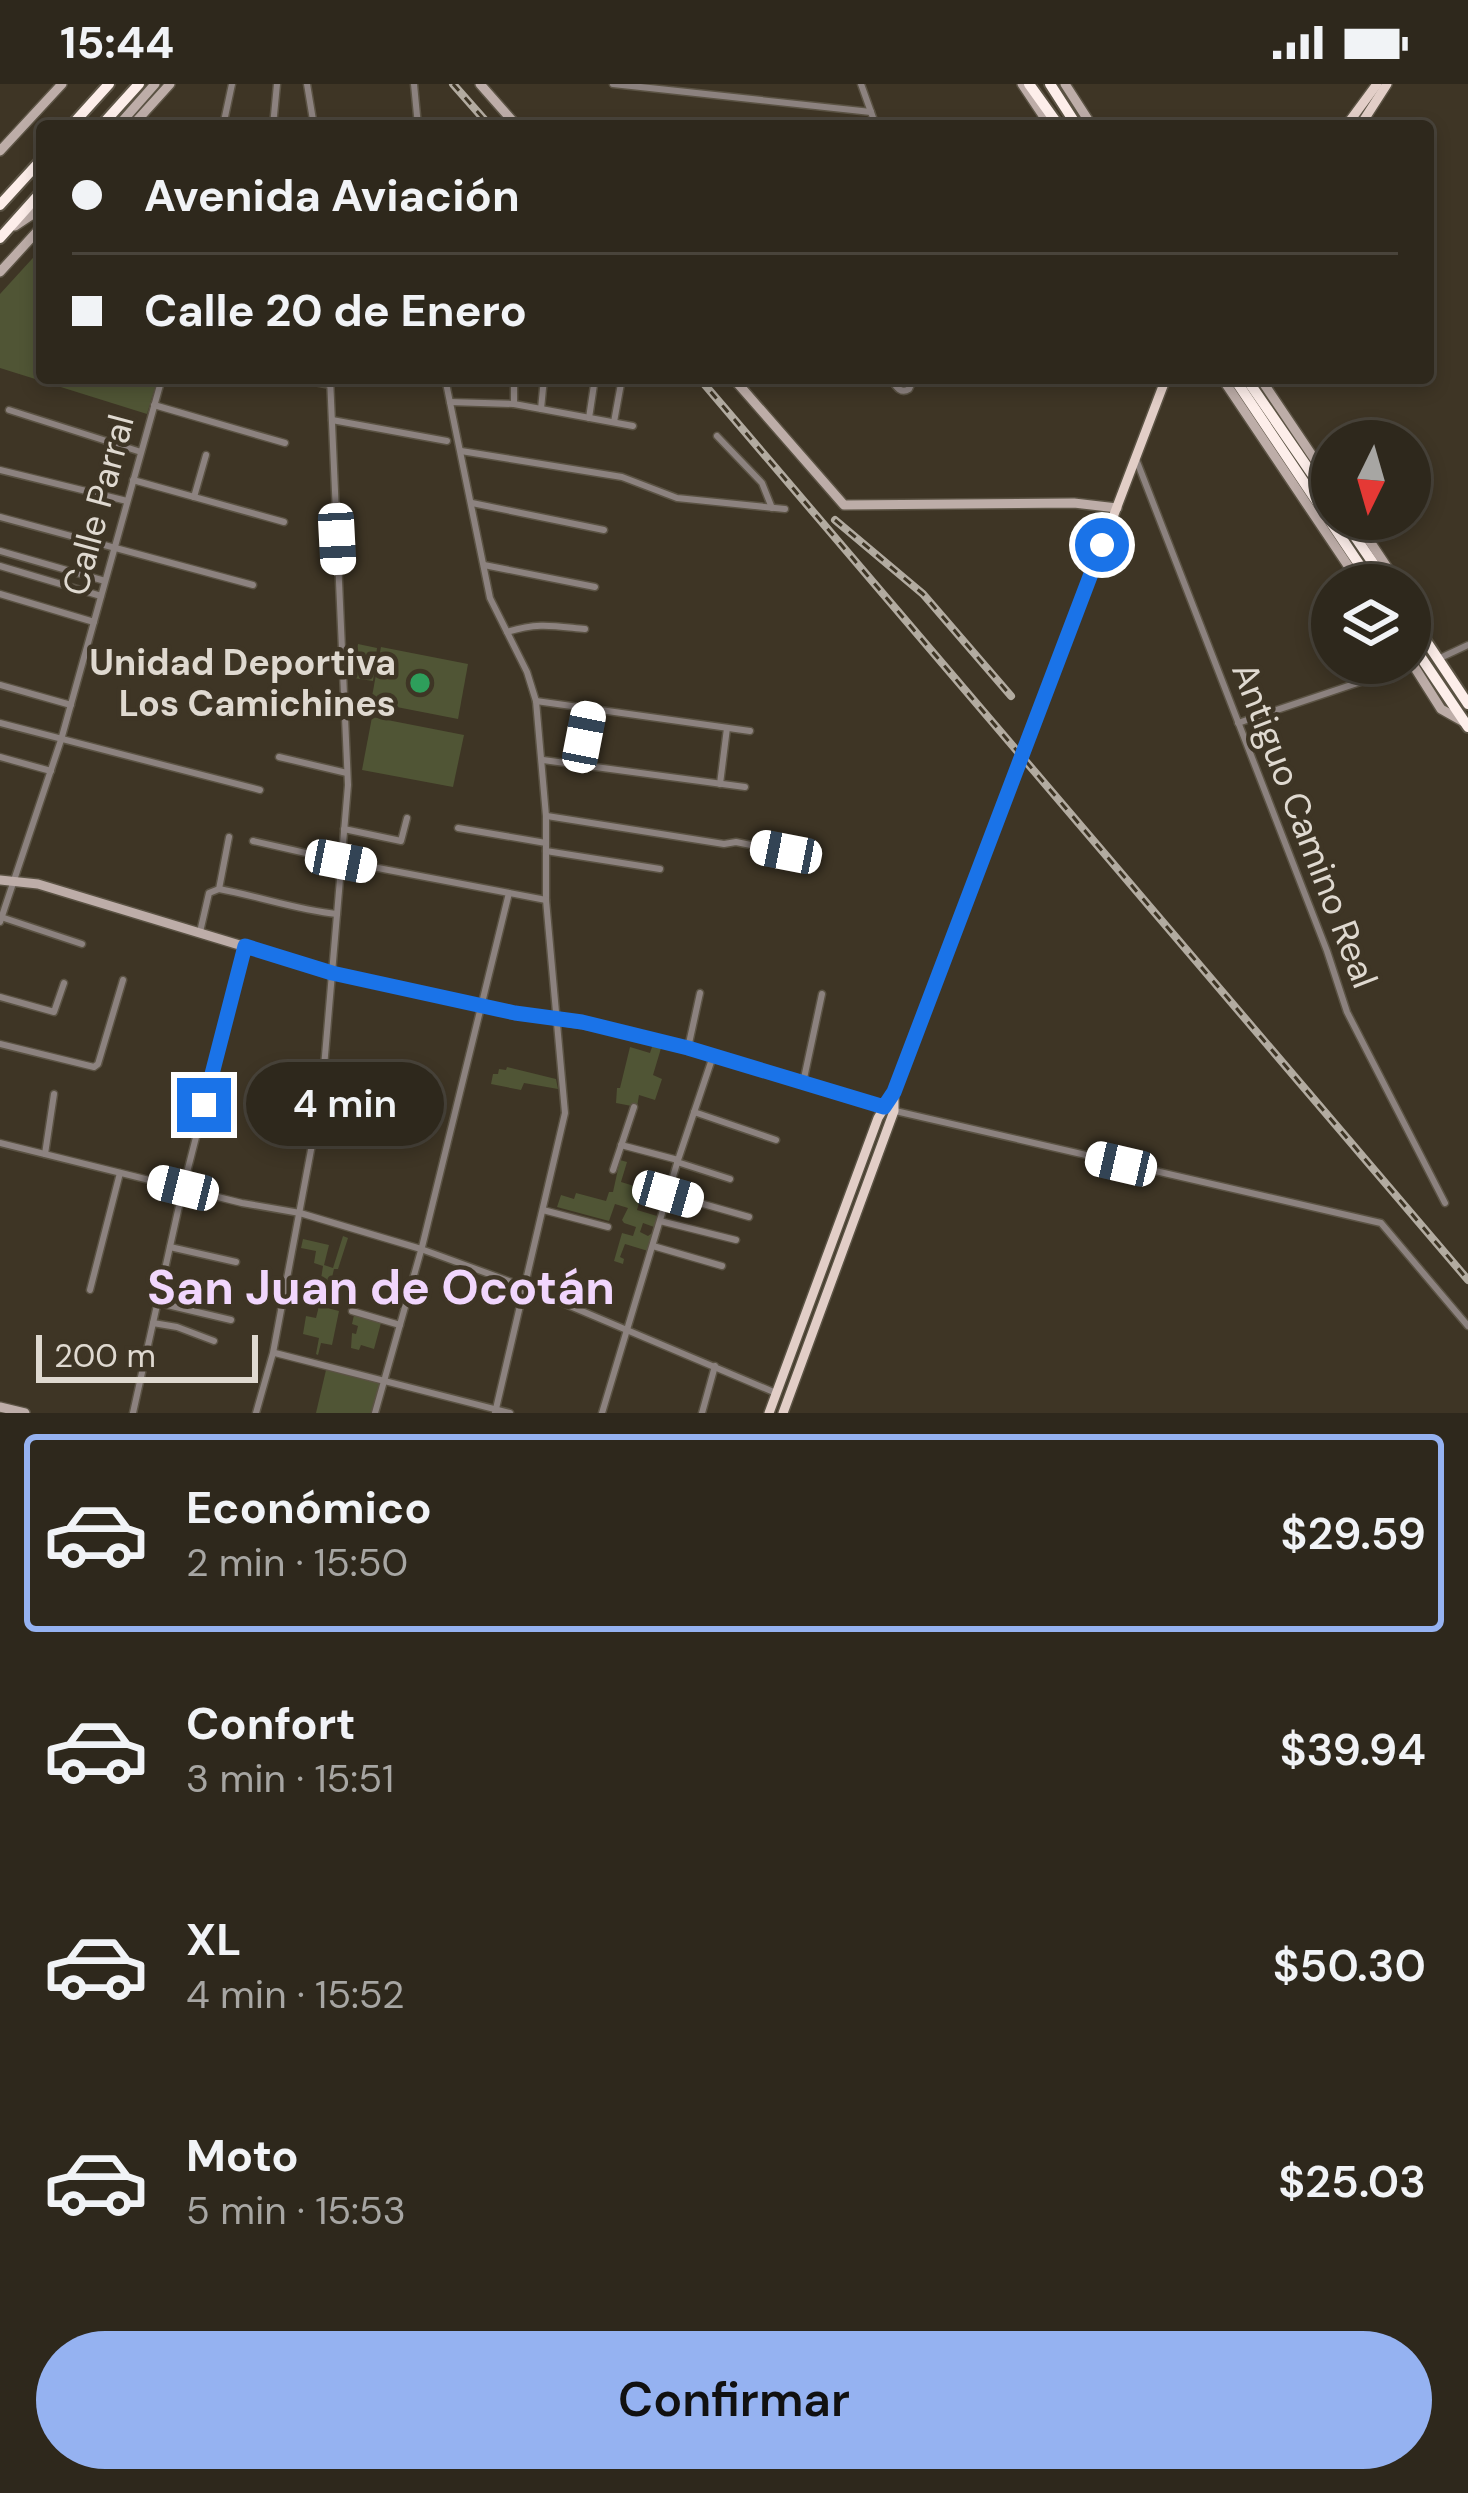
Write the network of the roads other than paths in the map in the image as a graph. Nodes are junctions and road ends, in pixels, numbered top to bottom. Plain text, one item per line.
1 (62, 84) edge
2 (109, 84) edge
3 (139, 84) edge
4 (155, 84) edge
5 (170, 84) edge
6 (232, 84) edge
7 (277, 84) edge
8 (307, 84) edge
9 (414, 84) edge
10 (480, 84) edge
11 (613, 84) edge
12 (861, 84) edge
13 (1025, 84) edge
14 (1050, 84) edge
15 (1065, 84) edge
16 (1377, 84) edge
17 (1388, 84) edge
18 (871, 112) junction
19 (76, 120) edge
20 (106, 120) edge
21 (129, 120) edge
22 (134, 120) edge
23 (224, 120) edge
24 (274, 120) edge
25 (313, 120) edge
26 (417, 120) edge
27 (512, 120) edge
28 (874, 120) edge
29 (1050, 120) edge
30 (1074, 120) edge
31 (1088, 120) edge
32 (1350, 120) edge
33 (1364, 120) edge
34 (0, 151) edge
35 (36, 166) edge
36 (36, 198) edge
37 (0, 205) edge
38 (36, 212) edge
39 (36, 233) edge
40 (2, 235) edge
41 (0, 272) edge
42 (160, 384) edge
43 (331, 384) edge
44 (446, 384) edge
45 (514, 384) edge
46 (543, 384) edge
47 (594, 384) edge
48 (621, 384) edge
49 (739, 384) edge
50 (1164, 384) edge
51 (1226, 384) edge
52 (1238, 384) edge
53 (1250, 384) edge
54 (1264, 384) edge
55 (450, 402) junction
56 (514, 404) junction
57 (154, 406) junction
58 (541, 409) junction
59 (9, 410) dead end
60 (589, 418) junction
61 (332, 420) junction
62 (614, 422) junction
63 (633, 426) dead end
64 (717, 436) dead end
65 (447, 441) dead end
66 (285, 443) dead end
67 (461, 451) junction
68 (141, 452) junction
69 (1311, 454) edge
70 (206, 455) dead end
71 (1135, 458) junction
72 (0, 470) edge
73 (1311, 472) edge
74 (133, 480) junction
75 (194, 497) junction
76 (127, 501) junction
77 (472, 503) junction
78 (772, 508) junction
79 (785, 508) dead end
80 (1117, 508) junction
81 (0, 517) edge
82 (284, 522) dead end
83 (604, 530) dead end
84 (114, 548) junction
85 (0, 551) edge
86 (1347, 564) edge
87 (1358, 564) edge
88 (484, 565) junction
89 (0, 566) edge
90 (105, 581) junction
91 (253, 585) dead end
92 (595, 587) dead end
93 (0, 594) edge
94 (101, 596) junction
95 (94, 622) junction
96 (585, 628) dead end
97 (507, 632) junction
98 (1468, 645) edge
99 (1431, 646) edge
100 (1431, 648) edge
101 (1435, 654) junction
102 (1431, 672) edge
103 (1349, 684) edge
104 (1425, 684) edge
105 (0, 686) edge
106 (536, 701) junction
107 (1468, 704) edge
108 (71, 705) junction
109 (589, 709) junction
110 (0, 723) edge
111 (1238, 723) junction
112 (1466, 725) edge
113 (727, 728) junction
114 (751, 731) dead end
115 (62, 740) junction
116 (0, 757) edge
117 (279, 757) dead end
118 (543, 760) junction
119 (578, 765) junction
120 (51, 771) junction
121 (347, 773) junction
122 (720, 784) junction
123 (745, 788) dead end
124 (260, 790) dead end
125 (546, 816) junction
126 (407, 818) dead end
127 (458, 828) dead end
128 (344, 829) junction
129 (229, 837) dead end
130 (253, 841) dead end
131 (546, 847) junction
132 (786, 852) dead end
133 (341, 861) junction
134 (660, 869) dead end
135 (6, 880) edge
136 (219, 889) junction
137 (509, 893) junction
138 (546, 900) junction
139 (337, 914) junction
140 (1, 920) edge
141 (200, 932) junction
142 (82, 944) dead end
143 (245, 946) junction
144 (332, 973) junction
145 (123, 980) dead end
146 (64, 983) dead end
147 (700, 993) dead end
148 (822, 994) dead end
149 (0, 997) edge
150 (481, 1006) junction
151 (555, 1020) junction
152 (0, 1043) edge
153 (688, 1048) junction
154 (713, 1055) junction
155 (412, 1071) dead end
156 (803, 1083) junction
157 (322, 1090) junction
158 (54, 1094) dead end
159 (634, 1107) dead end
160 (889, 1109) junction
161 (694, 1112) junction
162 (776, 1140) dead end
163 (0, 1144) edge
164 (621, 1145) junction
165 (45, 1154) junction
166 (677, 1161) junction
167 (614, 1170) dead end
168 (120, 1173) junction
169 (730, 1179) dead end
170 (183, 1188) junction
171 (668, 1194) junction
172 (1444, 1203) dead end
173 (544, 1210) junction
174 (299, 1214) junction
175 (749, 1217) dead end
176 (660, 1221) junction
177 (608, 1227) dead end
178 (736, 1240) dead end
179 (653, 1246) junction
180 (170, 1247) junction
181 (421, 1249) junction
182 (236, 1262) dead end
183 (722, 1266) dead end
184 (526, 1287) junction
185 (90, 1290) dead end
186 (158, 1303) junction
187 (352, 1311) dead end
188 (231, 1320) dead end
189 (153, 1323) junction
190 (400, 1324) junction
191 (1468, 1326) edge
192 (628, 1329) junction
193 (214, 1341) dead end
194 (274, 1353) junction
195 (715, 1366) junction
196 (384, 1381) junction
197 (776, 1394) junction
198 (0, 1407) edge
199 (495, 1411) edge
200 (25, 1413) edge
201 (133, 1413) edge
202 (256, 1413) edge
203 (375, 1413) edge
204 (510, 1413) edge
205 (602, 1413) edge
206 (702, 1413) edge
207 (769, 1413) edge
208 (783, 1413) edge

1 - 34 street
2 - 19 highway
3 - 20 highway
4 - 21 street
5 - 22 street
6 - 23 street
7 - 24 street
8 - 25 street
9 - 26 street
10 - 27 street
11 - 18 street
12 - 18 street
13 - 29 highway
14 - 30 highway
15 - 31 street
16 - 32 main road
17 - 33 main road
18 - 28 street
35 - 37 highway
36 - 40 highway
38 - 40 street
39 - 41 street
42 - 57 street, Calle Parral
43 - 61 street
44 - 55 street
45 - 56 street
46 - 58 street
47 - 60 street
48 - 62 street
49 - 80 street
50 - 71 main road
51 - 86 street
52 - 87 highway
53 - 73 highway
54 - 69 street
55 - 56 street
55 - 67 street
56 - 58 street
57 - 66 street
57 - 68 street, Calle Parral
58 - 60 street
59 - 68 street
60 - 62 street
61 - 65 street
61 - 121 street
62 - 63 street
64 - 78 street
67 - 77 street
67 - 78 street
68 - 74 street, Calle Parral
70 - 75 street
71 - 80 main road
71 - 111 street, Antiguo Camino Real
72 - 76 street
74 - 75 street
74 - 76 street, Calle Parral
75 - 82 street
76 - 84 street, Calle Parral
77 - 83 street
77 - 88 street
78 - 79 street
80 - 160 main road
81 - 84 street
84 - 90 street, Calle Parral
84 - 91 street
85 - 90 street
88 - 92 street
88 - 97 street
89 - 94 street
90 - 94 street, Calle Parral
93 - 95 street
94 - 95 street, Calle Parral
95 - 108 street, Calle Parral
96 - 97 street
97 - 106 street
98 - 101 street
99 - 101 street
100 - 101 highway
101 - 107 highway
102 - 112 highway
103 - 111 street
104 - 112 street
105 - 108 street
106 - 109 street
106 - 118 street
108 - 115 street, Calle Parral
109 - 113 street
109 - 119 street
110 - 115 street
111 - 172 street, Antiguo Camino Real
113 - 114 street
113 - 122 street
115 - 120 street, Calle Parral
115 - 124 street
116 - 120 street
117 - 121 street
118 - 119 street
118 - 125 street
119 - 122 street
120 - 135 street, Calle Parral
121 - 128 street
122 - 123 street
125 - 131 street
125 - 132 street
126 - 128 street
127 - 131 street
128 - 133 street
129 - 136 street
130 - 133 street
131 - 134 street
131 - 138 street
133 - 137 street
133 - 139 street
135 - 140 street, Calle Parral
135 - 141 street
136 - 139 street
136 - 141 street
137 - 138 street
137 - 150 street
138 - 151 street
139 - 144 street
140 - 142 street
141 - 143 street
143 - 144 street
143 - 170 street
144 - 150 street
144 - 157 street
145 - 152 street
146 - 149 street
147 - 153 street
148 - 156 street
150 - 151 street
150 - 181 street
151 - 153 street
151 - 173 street
153 - 154 street
154 - 156 street
154 - 161 street
155 - 157 street
156 - 160 street
157 - 174 street
158 - 165 street
159 - 164 street
160 - 191 street
160 - 197 main road
160 - 208 main road
161 - 162 street
161 - 166 street
163 - 165 street
164 - 166 street
164 - 167 street
165 - 168 street
166 - 169 street
166 - 171 street
168 - 170 street
168 - 185 street
170 - 174 street
170 - 180 street
171 - 175 street
171 - 176 street
173 - 177 street
173 - 184 street
174 - 181 street
174 - 194 street
176 - 178 street
176 - 179 street
179 - 183 street
179 - 192 street
180 - 182 street
180 - 186 street
181 - 184 street
181 - 190 street
184 - 192 street
184 - 199 street
186 - 188 street
186 - 189 street
187 - 190 street
189 - 193 street
189 - 201 street
190 - 196 street
192 - 195 street
192 - 205 street
194 - 196 street
194 - 202 street
195 - 197 street
195 - 206 street
196 - 199 street
196 - 203 street
197 - 207 main road
198 - 200 street
199 - 204 street

